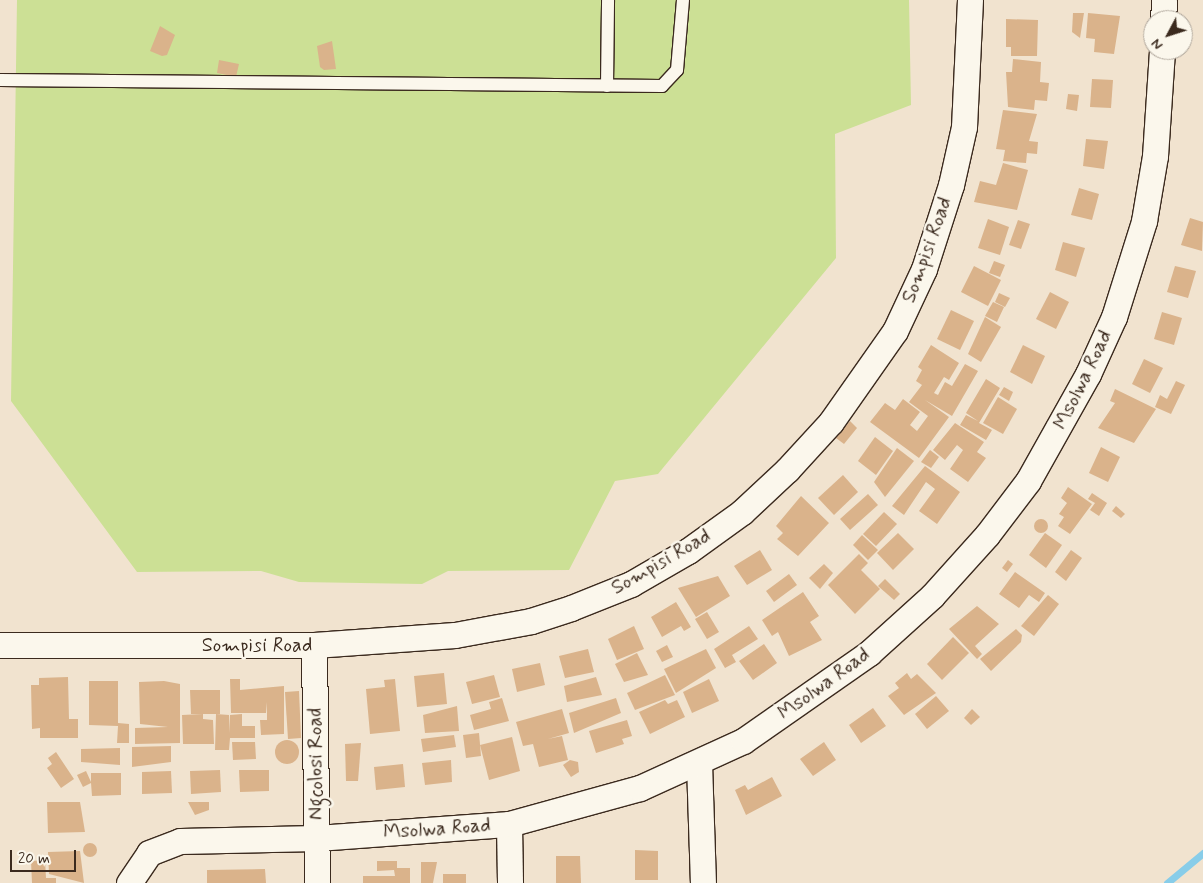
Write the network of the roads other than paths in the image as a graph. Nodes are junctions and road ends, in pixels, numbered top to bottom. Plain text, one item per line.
1 (608, 0) edge
2 (683, 0) edge
3 (970, 0) edge
4 (1161, 60) edge
5 (0, 80) edge
6 (606, 86) junction
7 (0, 645) edge
8 (314, 645) junction
9 (700, 764) junction
10 (509, 824) junction
11 (316, 838) junction
12 (128, 883) edge
13 (317, 883) edge
14 (510, 883) edge
15 (703, 883) edge

1 - 6 lane
2 - 6 lane
3 - 8 street, Sompisi Road
4 - 9 street, Msolwa Road
5 - 6 lane
7 - 8 street, Sompisi Road
8 - 11 street, Ngcolosi Road
9 - 10 street, Msolwa Road
9 - 15 street
10 - 11 street, Msolwa Road
10 - 14 street
11 - 12 street, Msolwa Road
11 - 13 street, Ngcolosi Road

